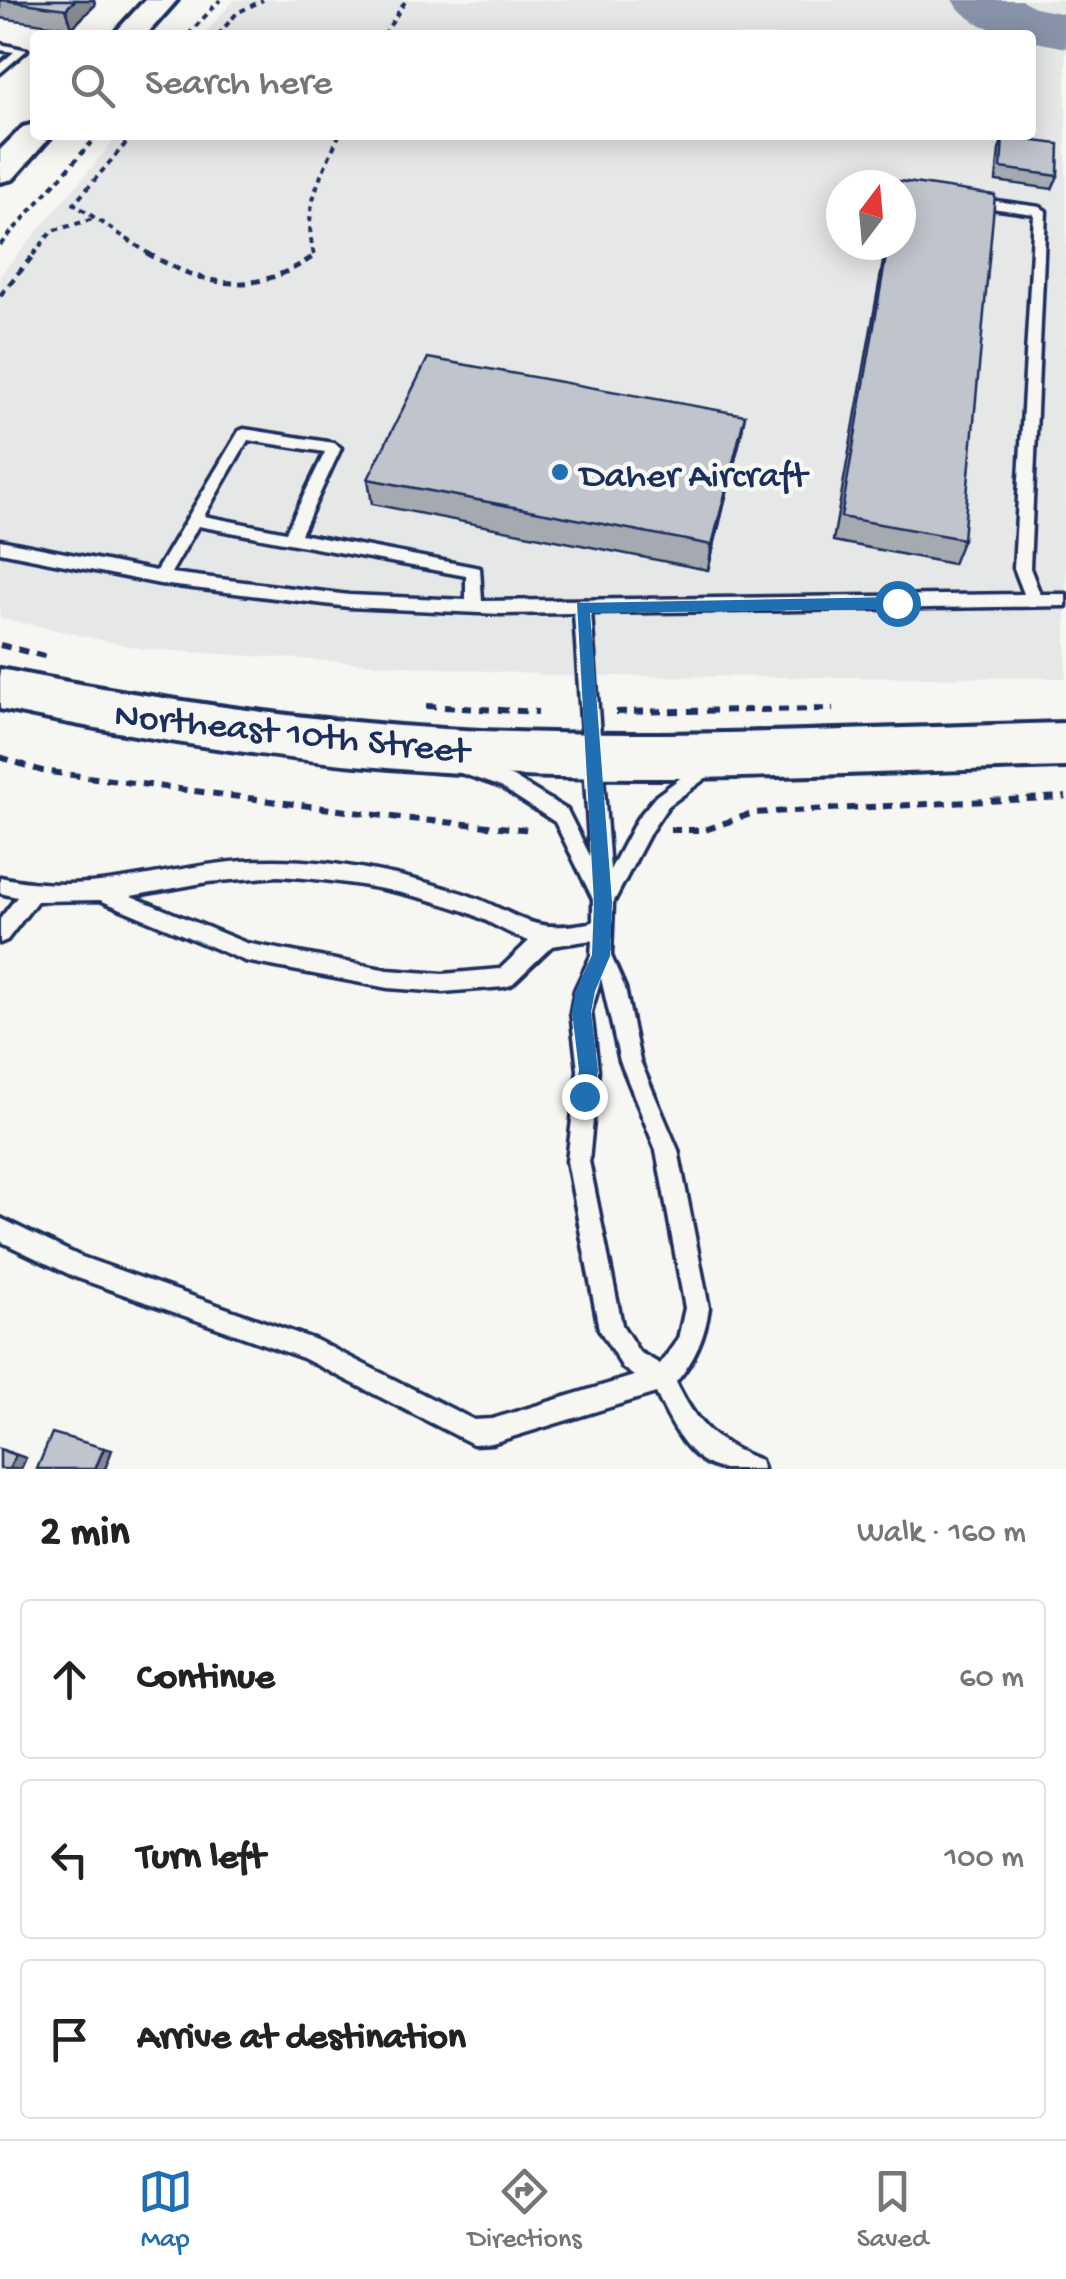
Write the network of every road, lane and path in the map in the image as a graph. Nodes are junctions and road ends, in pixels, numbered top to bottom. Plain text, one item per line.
1 (162, 0) edge
2 (220, 0) edge
3 (247, 0) edge
4 (263, 0) edge
5 (406, 0) edge
6 (237, 13) junction
7 (134, 30) edge
8 (193, 30) edge
9 (222, 30) edge
10 (387, 30) edge
11 (0, 47) edge
12 (0, 70) edge
13 (30, 139) edge
14 (94, 140) edge
15 (129, 140) edge
16 (337, 140) edge
17 (0, 170) edge
18 (988, 204) edge
19 (93, 220) junction
20 (0, 245) edge
21 (0, 296) edge
22 (194, 520) junction
23 (291, 538) junction
24 (0, 546) edge
25 (160, 578) junction
26 (1066, 600) edge
27 (1035, 601) junction
28 (474, 607) junction
29 (582, 607) junction
30 (0, 645) edge
31 (70, 662) dead end
32 (0, 690) edge
33 (846, 709) dead end
34 (410, 726) junction
35 (590, 734) junction
36 (1066, 745) edge
37 (728, 752) junction
38 (0, 885) edge
39 (101, 892) junction
40 (30, 895) junction
41 (603, 902) junction
42 (602, 929) junction
43 (0, 934) edge
44 (548, 938) junction
45 (601, 956) junction
46 (0, 1228) edge
47 (662, 1379) junction
48 (751, 1469) edge

1 - 7 street
2 - 8 path
3 - 6 path
4 - 6 path
5 - 10 path
6 - 9 path
11 - 12 lane
13 - 17 street
14 - 20 path
15 - 19 path
16 - 19 path
18 - 27 lane
19 - 21 path
22 - 23 lane
22 - 23 lane
22 - 25 lane
23 - 28 lane
24 - 25 lane
25 - 28 lane
26 - 27 lane
27 - 29 lane
28 - 29 lane
29 - 35 lane
30 - 31 path
32 - 34 street, Northeast 10th Street
33 - 35 path
34 - 35 street, Northeast 10th Street
34 - 35 path
34 - 41 lane
35 - 37 street, Northeast 10th Street
35 - 41 lane
36 - 37 street, Northeast 10th Street
37 - 41 lane
38 - 40 lane
39 - 40 lane
39 - 44 lane
39 - 44 lane
40 - 43 lane
41 - 42 lane
42 - 44 lane
42 - 45 lane
45 - 47 lane
45 - 47 lane
46 - 47 lane
47 - 48 lane

